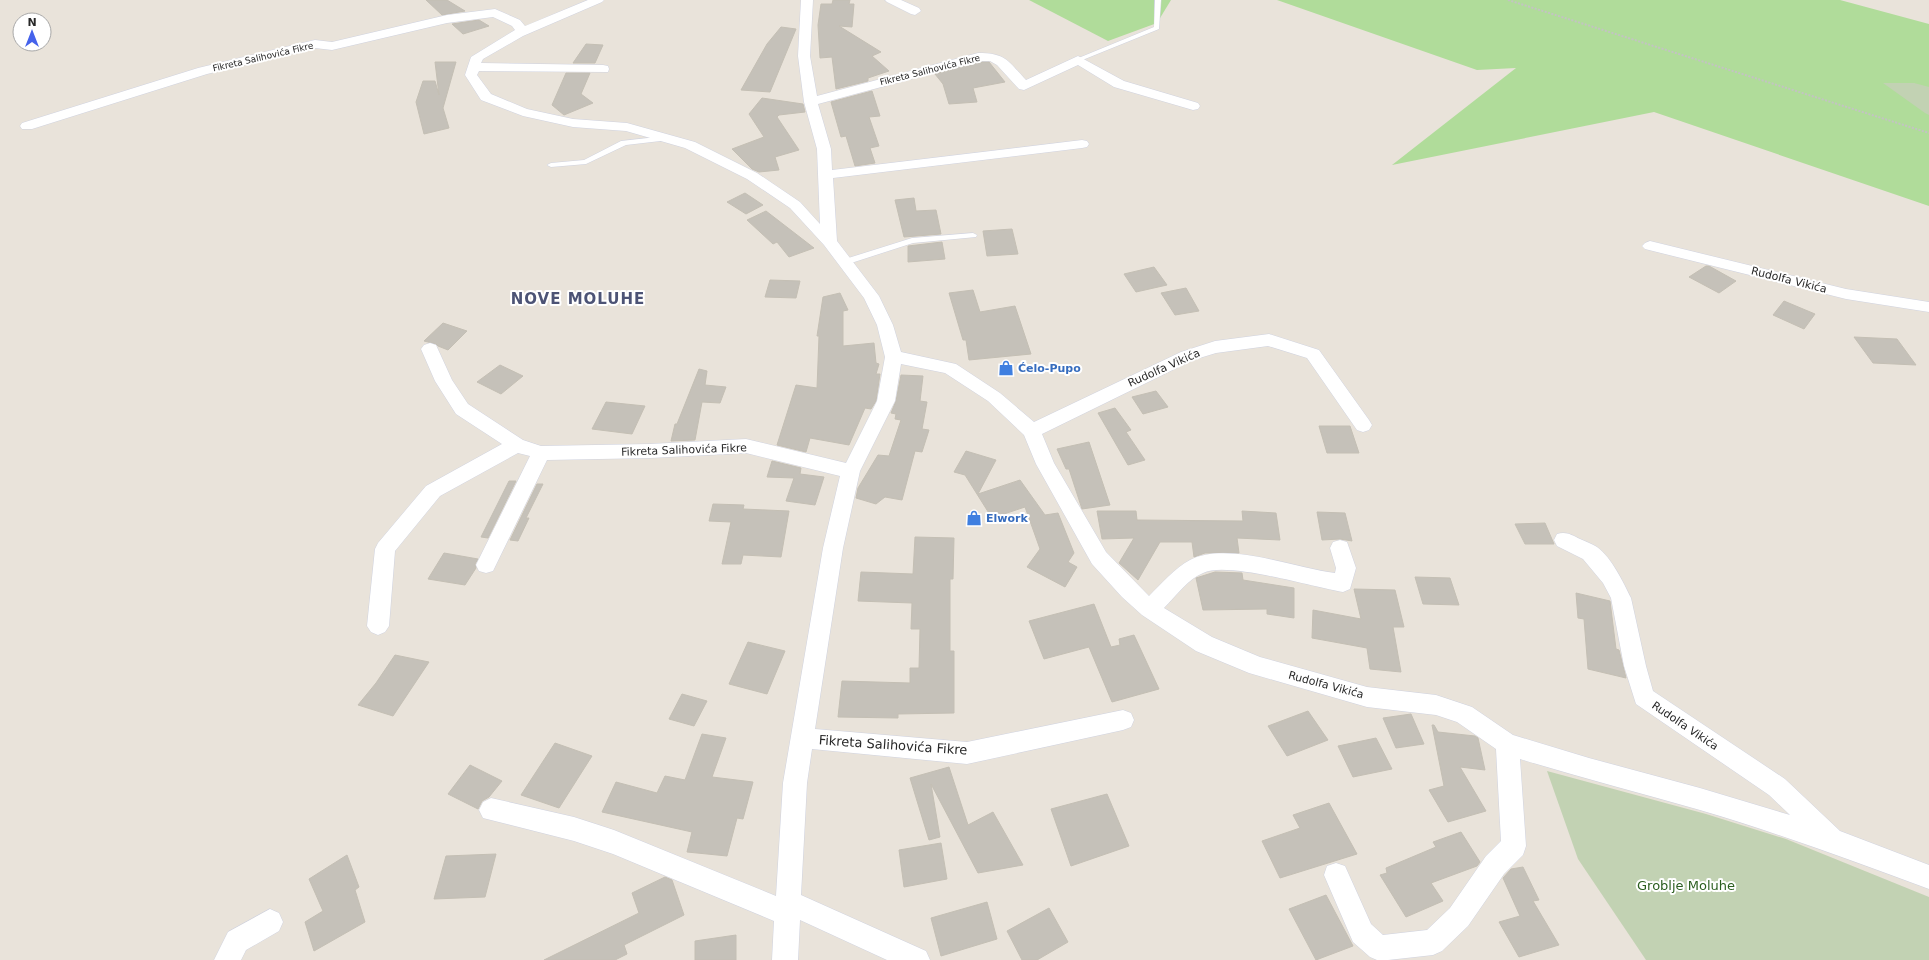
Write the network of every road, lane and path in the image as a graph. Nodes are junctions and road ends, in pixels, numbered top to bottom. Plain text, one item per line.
1 (598, 0) edge
2 (807, 0) edge
3 (891, 0) edge
4 (1158, 0) edge
5 (1508, 0) edge
6 (915, 11) dead end
7 (522, 31) junction
8 (1078, 60) junction
9 (474, 67) junction
10 (603, 69) dead end
11 (811, 102) junction
12 (1192, 106) dead end
13 (26, 126) dead end
14 (1929, 133) edge
15 (666, 138) junction
16 (1082, 144) dead end
17 (551, 165) dead end
18 (825, 175) junction
19 (973, 235) dead end
20 (829, 242) junction
21 (1650, 246) dead end
22 (845, 262) junction
23 (1929, 307) edge
24 (430, 349) dead end
25 (894, 357) junction
26 (1363, 425) dead end
27 (1032, 431) junction
28 (516, 445) junction
29 (541, 453) junction
30 (851, 471) junction
31 (1564, 540) dead end
32 (1340, 548) dead end
33 (486, 565) dead end
34 (1149, 609) junction
35 (378, 626) dead end
36 (1123, 720) dead end
37 (803, 738) junction
38 (1507, 744) junction
39 (491, 810) dead end
40 (1834, 840) junction
41 (1336, 874) dead end
42 (1929, 877) edge
43 (788, 907) junction
44 (270, 922) dead end
45 (228, 960) edge
46 (785, 960) edge
47 (917, 960) edge

1 - 7 street
2 - 11 street
3 - 6 street
4 - 8 lane
5 - 14 path
7 - 9 street
7 - 13 street, Fikreta Salihovića Fikre
8 - 11 street, Fikreta Salihovića Fikre
8 - 12 street
9 - 10 street
9 - 15 street, Fikreta Salihovića Fikre
11 - 18 street
15 - 17 lane
15 - 20 street, Fikreta Salihovića Fikre
16 - 18 street
18 - 20 street
19 - 22 lane
20 - 22 street, Fikreta Salihovića Fikre
21 - 23 street, Rudolfa Vikića
22 - 25 street, Fikreta Salihovića Fikre
24 - 28 street, Fikreta Salihovića Fikre
25 - 27 street, Rudolfa Vikića
25 - 30 street, Fikreta Salihovića Fikre
26 - 27 street, Rudolfa Vikića
27 - 34 street, Rudolfa Vikića
28 - 29 street, Fikreta Salihovića Fikre
28 - 35 street
29 - 30 street, Fikreta Salihovića Fikre
29 - 33 street
30 - 37 street, Fikreta Salihovića Fikre
31 - 40 street, Rudolfa Vikića
32 - 34 street
34 - 38 street, Rudolfa Vikića
36 - 37 street, Fikreta Salihovića Fikre
37 - 43 street, Fikreta Salihovića Fikre
38 - 40 street, Rudolfa Vikića
38 - 41 street
39 - 43 street
40 - 42 street, Rudolfa Vikića
43 - 46 street, Fikreta Salihovića Fikre
43 - 47 street
44 - 45 street

